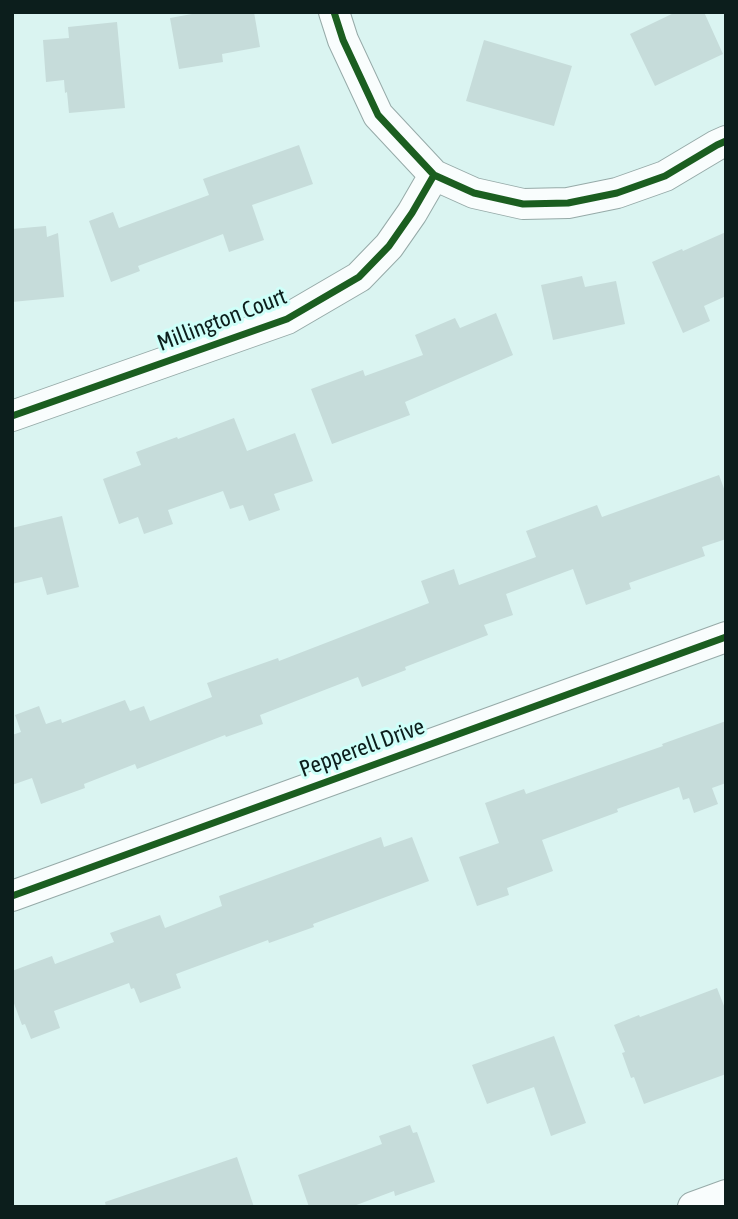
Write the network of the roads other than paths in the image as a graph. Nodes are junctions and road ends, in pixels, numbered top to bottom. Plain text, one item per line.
1 (334, 12) edge
2 (726, 141) edge
3 (434, 175) junction
4 (12, 416) edge
5 (726, 637) edge
6 (12, 895) edge
7 (726, 1195) edge
8 (693, 1207) edge

1 - 3 street
2 - 3 street
3 - 4 street, Millington Court
5 - 6 street, Pepperell Drive
7 - 8 street

